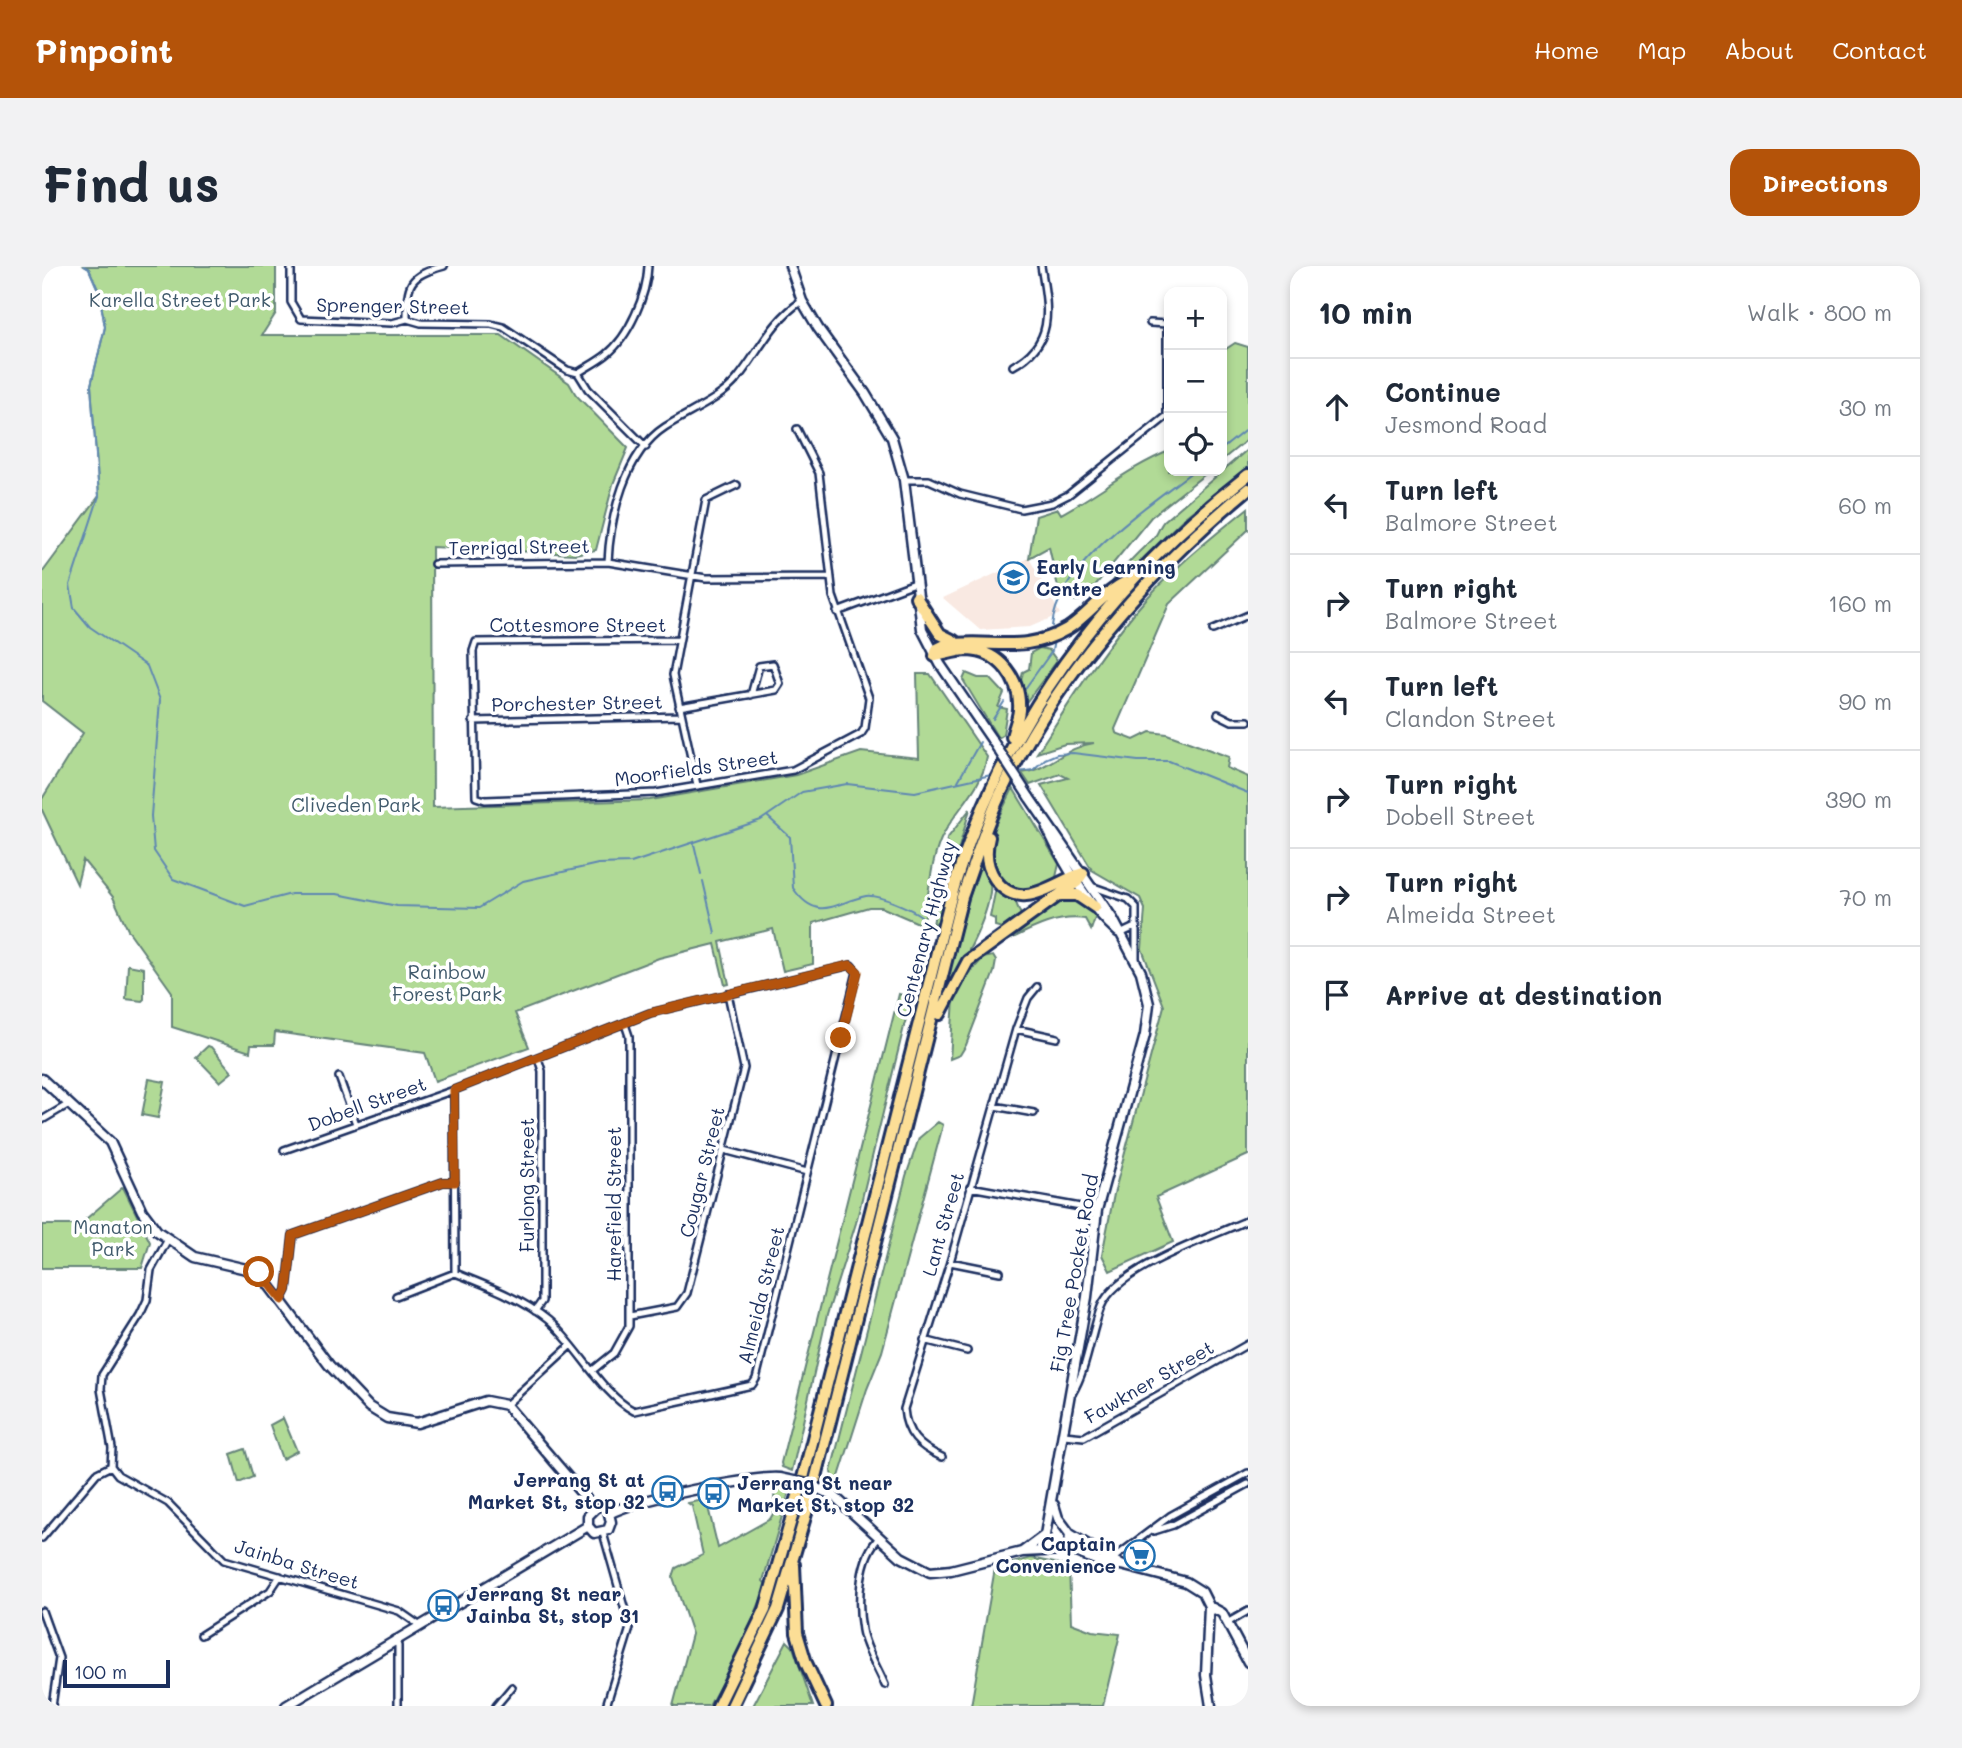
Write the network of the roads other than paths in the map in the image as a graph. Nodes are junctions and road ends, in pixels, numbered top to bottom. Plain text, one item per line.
1 (291, 266) edge
2 (444, 266) edge
3 (648, 266) edge
4 (790, 266) edge
5 (1041, 266) edge
6 (802, 301) junction
7 (407, 319) junction
8 (1150, 323) dead end
9 (1164, 324) edge
10 (1168, 350) edge
11 (1013, 366) dead end
12 (578, 373) junction
13 (797, 429) dead end
14 (646, 447) junction
15 (1248, 475) edge
16 (904, 480) junction
17 (737, 485) dead end
18 (1248, 489) edge
19 (608, 562) junction
20 (434, 564) dead end
21 (1136, 576) junction
22 (693, 577) junction
23 (831, 577) junction
24 (915, 583) junction
25 (916, 597) junction
26 (837, 612) junction
27 (1248, 615) edge
28 (1213, 630) dead end
29 (678, 640) junction
30 (969, 643) junction
31 (935, 656) junction
32 (751, 695) junction
33 (680, 707) junction
34 (1218, 714) dead end
35 (681, 716) junction
36 (473, 721) junction
37 (1248, 721) edge
38 (1011, 746) junction
39 (698, 785) junction
40 (485, 800) joint
41 (1041, 816) junction
42 (985, 828) junction
43 (1067, 865) joint
44 (1075, 877) junction
45 (1091, 886) junction
46 (1061, 894) junction
47 (1095, 907) junction
48 (1137, 926) junction
49 (1120, 934) junction
50 (1135, 961) junction
51 (858, 972) joint
52 (1037, 987) dead end
53 (728, 994) junction
54 (625, 1024) junction
55 (1016, 1029) junction
56 (1057, 1038) dead end
57 (538, 1058) junction
58 (917, 1076) junction
59 (339, 1077) dead end
60 (42, 1079) edge
61 (454, 1090) junction
62 (69, 1104) junction
63 (994, 1107) junction
64 (1034, 1113) dead end
65 (42, 1120) edge
66 (356, 1124) junction
67 (284, 1150) dead end
68 (724, 1150) junction
69 (807, 1172) junction
70 (455, 1182) junction
71 (970, 1187) junction
72 (1097, 1210) junction
73 (1248, 1220) edge
74 (167, 1241) junction
75 (950, 1262) junction
76 (1000, 1272) dead end
77 (455, 1273) junction
78 (396, 1296) dead end
79 (282, 1300) junction
80 (535, 1311) junction
81 (630, 1316) junction
82 (924, 1340) junction
83 (1248, 1344) edge
84 (571, 1345) junction
85 (967, 1351) dead end
86 (593, 1370) junction
87 (1068, 1400) junction
88 (506, 1405) junction
89 (1064, 1435) junction
90 (942, 1457) dead end
91 (111, 1466) junction
92 (1248, 1473) edge
93 (1248, 1484) edge
94 (808, 1485) junction
95 (1054, 1502) junction
96 (595, 1510) junction
97 (609, 1514) junction
98 (588, 1526) junction
99 (1067, 1531) junction
100 (1151, 1532) junction
101 (603, 1533) junction
102 (1046, 1533) junction
103 (880, 1536) junction
104 (42, 1538) edge
105 (1066, 1548) junction
106 (1051, 1549) junction
107 (1022, 1552) junction
108 (788, 1561) junction
109 (1110, 1562) junction
110 (280, 1576) junction
111 (1209, 1606) junction
112 (42, 1611) edge
113 (1248, 1611) edge
114 (1227, 1623) junction
115 (419, 1625) junction
116 (201, 1635) dead end
117 (395, 1639) junction
118 (1248, 1662) edge
119 (885, 1685) dead end
120 (512, 1687) dead end
121 (52, 1706) edge
122 (286, 1706) edge
123 (398, 1706) edge
124 (496, 1706) edge
125 (606, 1706) edge
126 (718, 1706) edge
127 (732, 1706) edge
128 (825, 1706) edge
129 (1211, 1706) edge

1 - 7 street, Sprenger Street
2 - 7 street
3 - 12 street
4 - 6 main road, Fig Tree Pocket Road
5 - 11 street
6 - 14 street
6 - 16 main road, Fig Tree Pocket Road
7 - 12 street, Sprenger Street
8 - 9 street
10 - 16 street
12 - 14 street, Sprenger Street
13 - 23 street
14 - 19 street, Terrigal Street
15 - 21 highway, Centenary Highway
16 - 24 main road, Fig Tree Pocket Road
17 - 22 street
18 - 42 highway, Centenary Highway, bridge
19 - 20 street, Terrigal Street
19 - 22 street
21 - 30 highway
21 - 38 highway, Centenary Highway
22 - 23 street
22 - 29 street
23 - 26 street
24 - 25 main road, Fig Tree Pocket Road
24 - 26 street
25 - 30 highway
25 - 31 main road, Fig Tree Pocket Road
26 - 39 street, Moorfields Street
27 - 28 street
29 - 33 street
29 - 36 street, Cottesmore Street
30 - 31 highway
31 - 38 highway
31 - 41 main road, Fig Tree Pocket Road, bridge
32 - 32 street
32 - 33 street
33 - 35 street
34 - 37 street
35 - 36 street, Porchester Street
35 - 39 street
36 - 40 street, Cottesmore Street
38 - 94 highway, Centenary Highway
39 - 40 street, Moorfields Street
41 - 43 main road, Fig Tree Pocket Road
41 - 44 main road, Fig Tree Pocket Road
42 - 44 highway
42 - 58 highway, Centenary Highway
43 - 44 highway
44 - 45 main road, Fig Tree Pocket Road
44 - 46 highway
44 - 47 main road, Fig Tree Pocket Road
45 - 48 street
45 - 49 main road, Fig Tree Pocket Road
46 - 47 highway
46 - 58 highway
47 - 49 main road, Fig Tree Pocket Road
48 - 49 street
48 - 50 street
49 - 50 main road, Fig Tree Pocket Road
50 - 72 main road, Fig Tree Pocket Road
51 - 53 street, Dobell Street
51 - 69 street, Almeida Street
52 - 55 street, Lant Street
53 - 54 street, Dobell Street
53 - 68 street, Cougar Street
54 - 57 street, Dobell Street
54 - 81 street, Harefield Street
55 - 56 street
55 - 63 street, Lant Street
57 - 61 street, Dobell Street
57 - 80 street, Furlong Street
58 - 94 highway, Centenary Highway
59 - 66 street
60 - 62 main road
61 - 66 street, Dobell Street
61 - 70 street
62 - 65 street
62 - 74 main road
63 - 64 street
63 - 71 street, Lant Street
66 - 67 street, Dobell Street
68 - 69 street
68 - 81 street, Cougar Street
69 - 86 street, Almeida Street
70 - 77 street
70 - 79 street
71 - 72 street
71 - 75 street, Lant Street
72 - 87 main road, Fig Tree Pocket Road
73 - 87 street
74 - 79 main road
74 - 91 street
75 - 76 street
75 - 82 street, Lant Street
77 - 78 street
77 - 80 street, Almeida Street
79 - 88 main road
80 - 84 street, Almeida Street
81 - 86 street, Harefield Street
82 - 85 street
82 - 90 street, Lant Street
83 - 89 street, Fawkner Street
84 - 86 street, Almeida Street
84 - 88 street
87 - 89 main road, Fig Tree Pocket Road
88 - 96 main road
89 - 95 main road, Fig Tree Pocket Road
91 - 104 street
91 - 110 street, Jainba Street
92 - 100 street
93 - 100 street
94 - 108 highway, Centenary Highway
95 - 99 main road
95 - 102 main road, Fig Tree Pocket Road
96 - 97 main road
96 - 98 main road
97 - 101 main road
97 - 103 main road, bridge
98 - 101 main road
98 - 115 main road
99 - 102 main road
99 - 105 main road
99 - 109 main road
100 - 109 street
101 - 125 street
102 - 106 main road
102 - 107 main road
103 - 107 main road
103 - 119 street
105 - 106 main road
105 - 109 main road
106 - 107 main road
108 - 126 highway
108 - 127 highway
108 - 128 highway
109 - 111 main road
110 - 115 street, Jainba Street
110 - 116 street
111 - 114 main road
111 - 129 main road
112 - 121 street
113 - 114 street
114 - 118 main road
115 - 117 main road
117 - 122 main road
117 - 123 street
120 - 124 street

